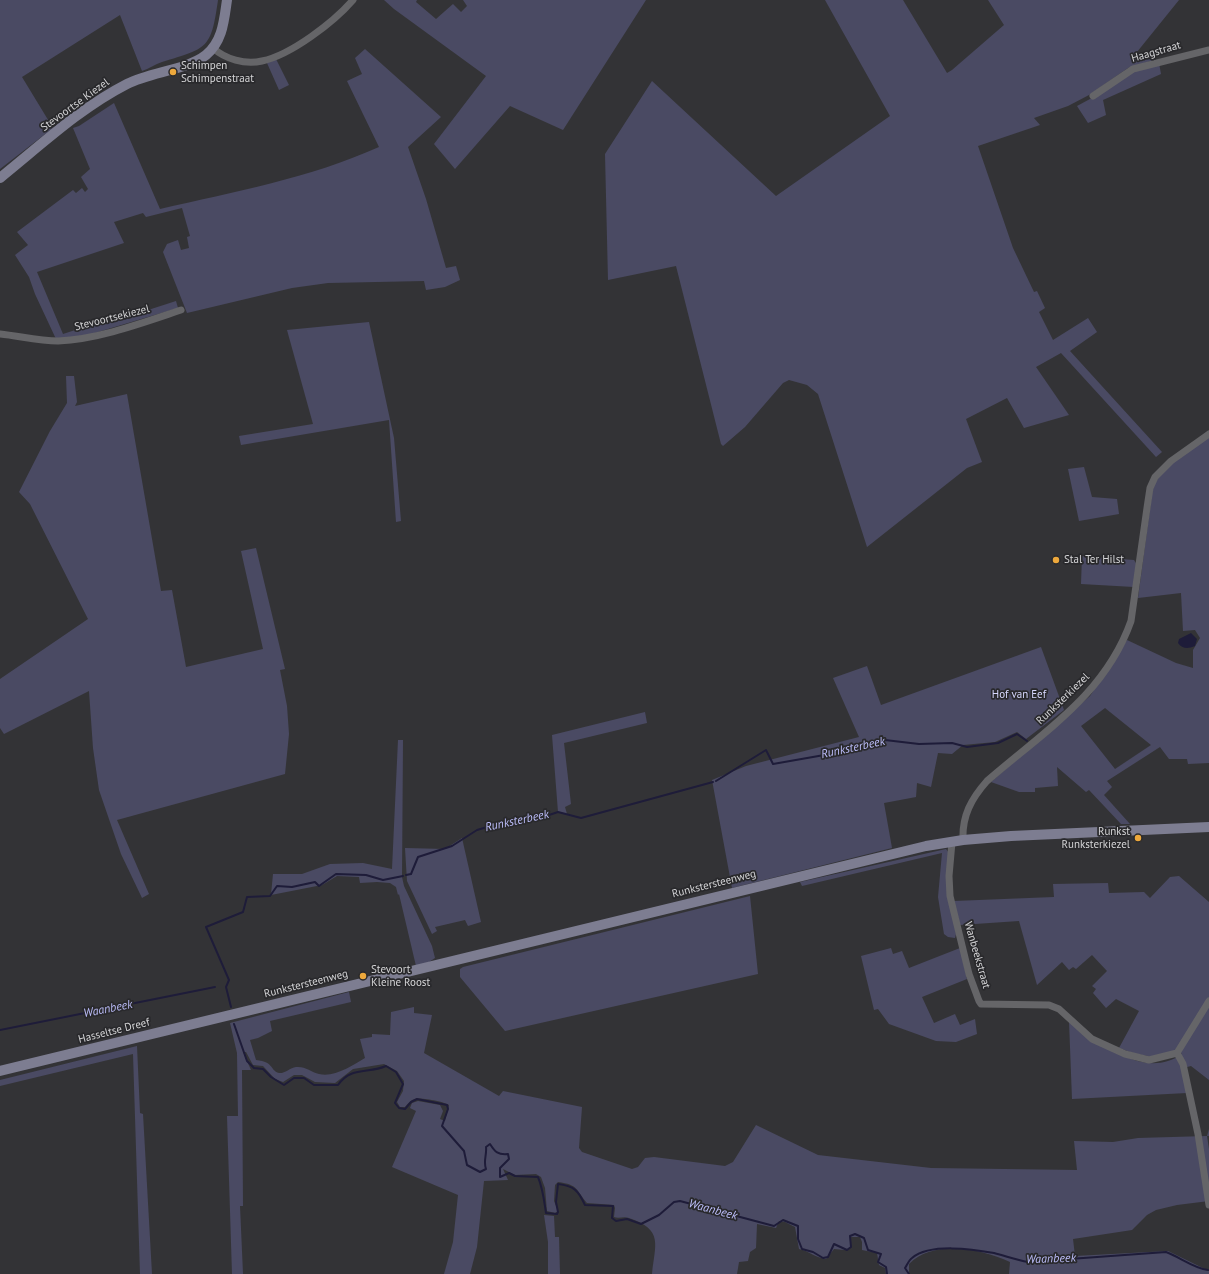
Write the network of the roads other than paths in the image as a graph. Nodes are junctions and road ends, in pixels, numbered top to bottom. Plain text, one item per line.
1 (227, 0) edge
2 (353, 0) edge
3 (213, 48) junction
4 (1209, 50) edge
5 (1093, 96) dead end
6 (0, 178) edge
7 (181, 310) dead end
8 (0, 334) edge
9 (1209, 434) edge
10 (1209, 827) edge
11 (963, 840) junction
12 (952, 842) junction
13 (1209, 1000) edge
14 (233, 1015) joint
15 (1177, 1053) junction
16 (0, 1071) edge
17 (1209, 1205) edge

1 - 3 street, Stevoortse Kiezel
2 - 3 street
3 - 6 street, Stevoortse Kiezel
4 - 5 street, Haagstraat
7 - 8 street, Stevoortsekiezel
9 - 11 street, Runksterkiezel
10 - 11 street, Runkstersteenweg
11 - 12 street, Runkstersteenweg
12 - 14 street, Runkstersteenweg
12 - 15 street, Wanbeekstraat
13 - 15 street
14 - 16 street, Hasseltse Dreef
15 - 17 street

